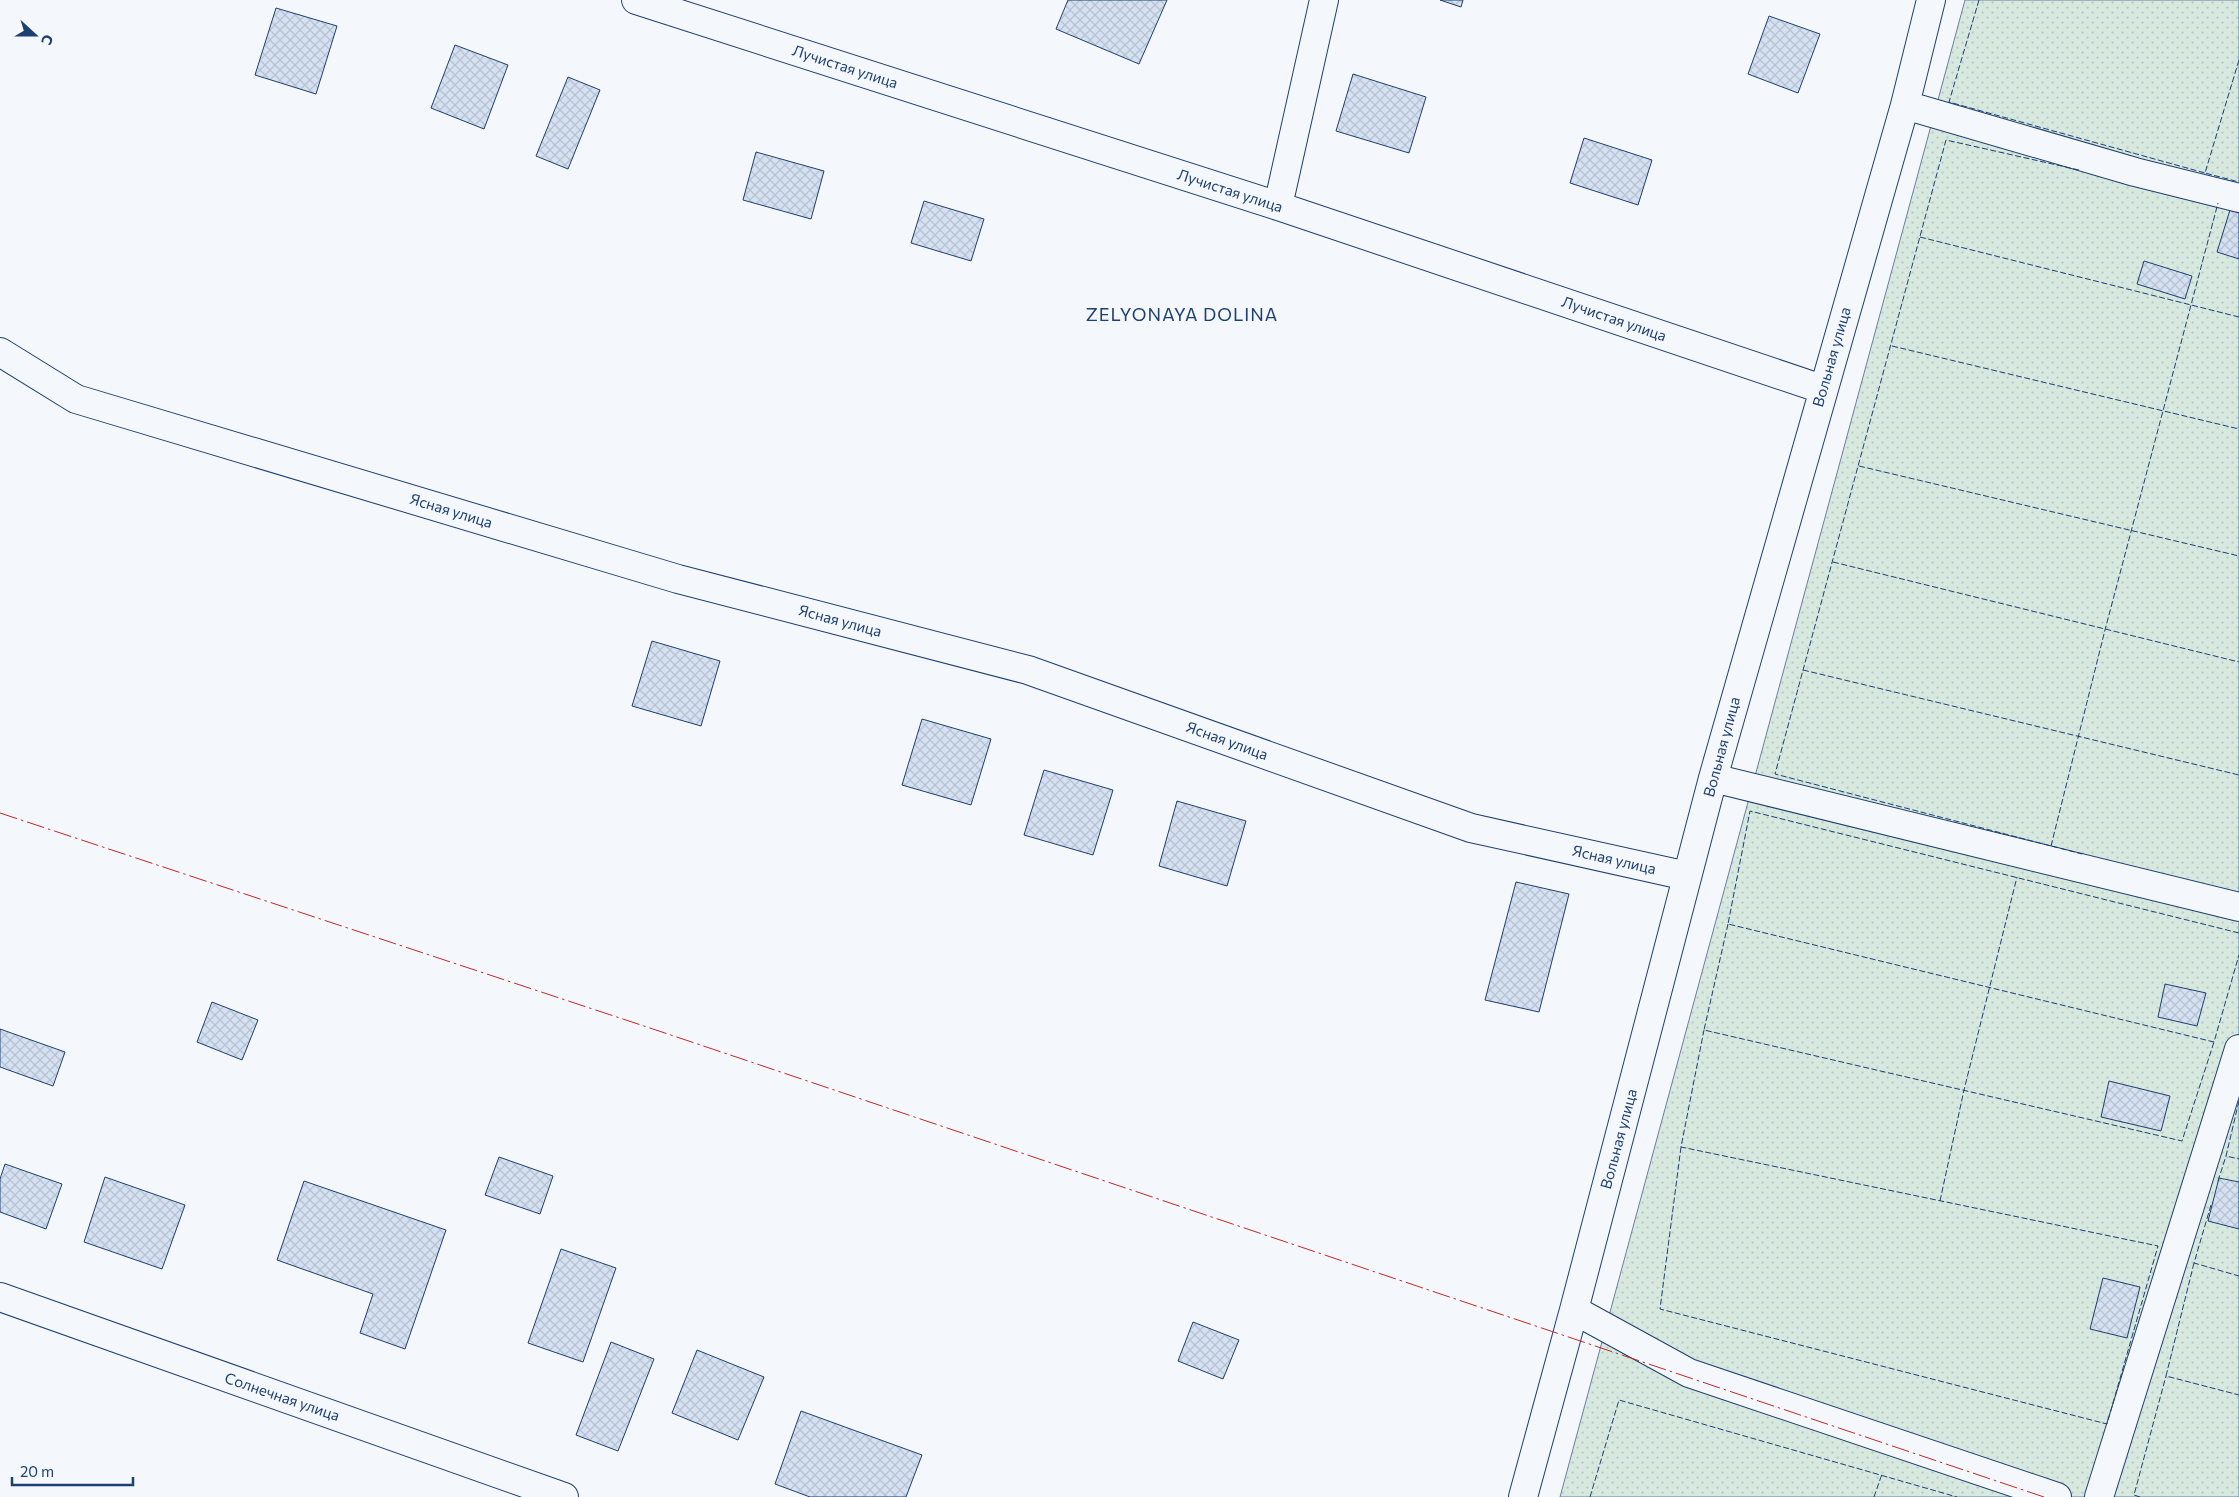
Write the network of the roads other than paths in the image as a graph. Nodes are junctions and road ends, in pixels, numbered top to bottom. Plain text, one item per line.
1 (636, 0) edge
2 (1324, 0) edge
3 (1931, 0) edge
4 (1905, 105) junction
5 (2239, 198) edge
6 (1278, 206) junction
7 (0, 352) edge
8 (1822, 389) junction
9 (1713, 778) junction
10 (1687, 876) junction
11 (2239, 907) edge
12 (2239, 1049) edge
13 (0, 1297) edge
14 (1574, 1310) junction
15 (564, 1497) edge
16 (1523, 1497) edge
17 (2057, 1497) edge
18 (2099, 1497) edge

1 - 6 street, Лучистая улица
2 - 6 street
3 - 4 street, Вольная улица
4 - 5 street
4 - 8 street, Вольная улица
6 - 8 street, Лучистая улица
7 - 10 street, Ясная улица
8 - 9 street, Вольная улица
9 - 10 street, Вольная улица
9 - 11 street
10 - 14 street, Вольная улица
12 - 18 street
13 - 15 street, Солнечная улица
14 - 16 street, Вольная улица
14 - 17 street

